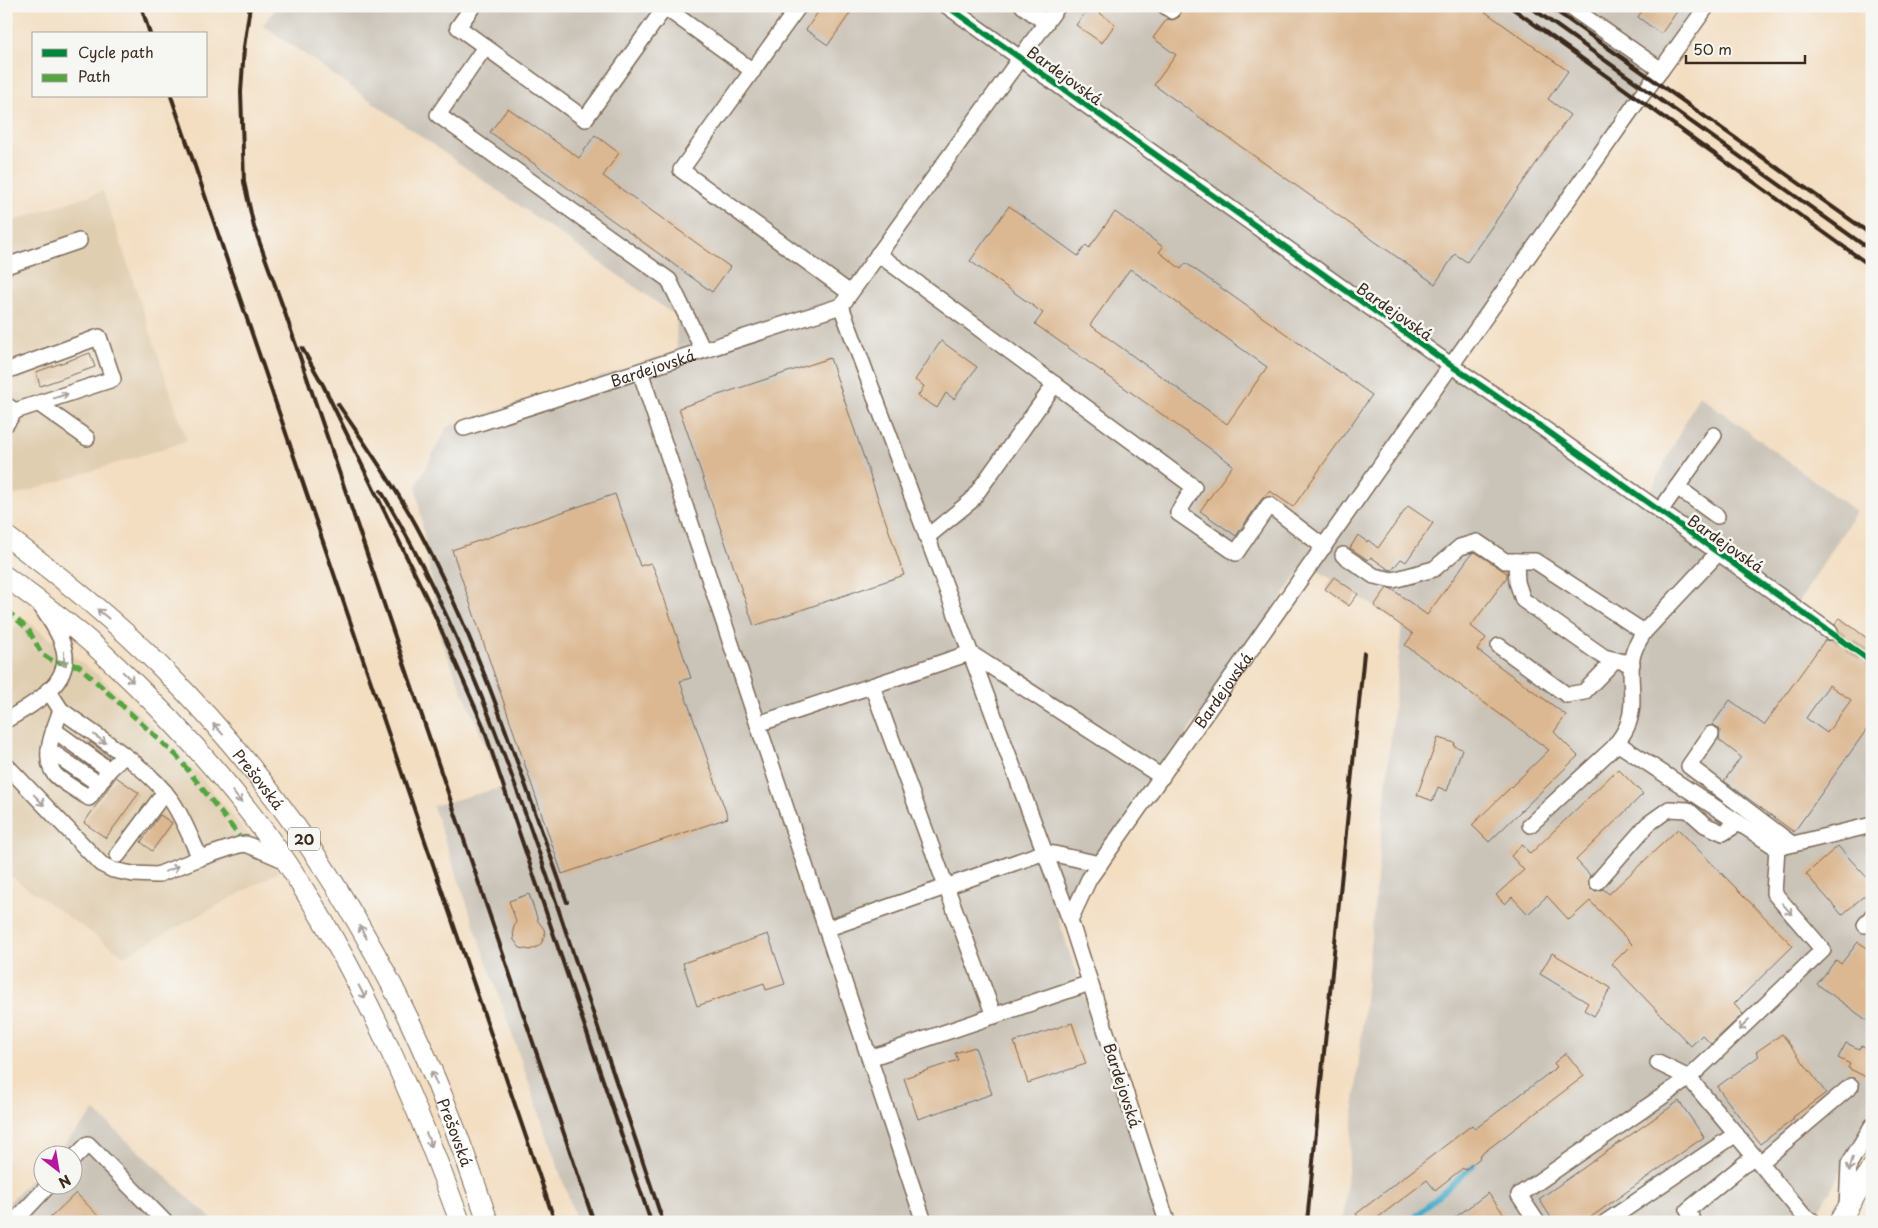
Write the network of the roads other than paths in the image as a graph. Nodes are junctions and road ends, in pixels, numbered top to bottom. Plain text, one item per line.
1 (472, 6) edge
2 (799, 6) edge
3 (947, 6) edge
4 (1023, 6) edge
5 (1058, 6) edge
6 (1569, 6) edge
7 (1706, 6) edge
8 (665, 7) edge
9 (1046, 23) junction
10 (484, 47) junction
11 (1020, 58) junction
12 (1661, 70) junction
13 (752, 71) junction
14 (79, 241) dead end
15 (878, 254) junction
16 (6, 266) edge
17 (850, 293) junction
18 (840, 306) junction
19 (703, 350) junction
20 (1452, 366) junction
21 (6, 371) edge
22 (640, 371) junction
23 (1055, 384) junction
24 (39, 404) junction
25 (9, 414) edge
26 (464, 428) dead end
27 (1714, 435) dead end
28 (88, 438) dead end
29 (1677, 487) junction
30 (1660, 511) junction
31 (1717, 516) dead end
32 (6, 536) edge
33 (927, 537) junction
34 (1324, 546) junction
35 (1718, 552) junction
36 (1343, 555) dead end
37 (1516, 561) junction
38 (6, 577) edge
39 (37, 600) junction
40 (1644, 632) junction
41 (1830, 632) tunnel mouth
42 (1499, 646) dead end
43 (970, 653) junction
44 (1616, 660) junction
45 (1632, 664) junction
46 (872, 686) junction
47 (48, 690) junction
48 (61, 710) junction
49 (12, 716) edge
50 (758, 724) junction
51 (6, 728) edge
52 (54, 730) junction
53 (1711, 734) dead end
54 (1616, 743) junction
55 (124, 756) junction
56 (6, 765) edge
57 (108, 770) junction
58 (1162, 776) junction
59 (165, 792) junction
60 (1739, 824) junction
61 (1530, 825) dead end
62 (1872, 825) edge
63 (1784, 846) junction
64 (1045, 852) junction
65 (118, 854) dead end
66 (200, 858) junction
67 (286, 861) junction
68 (1100, 864) junction
69 (1596, 882) dead end
70 (946, 887) junction
71 (1070, 920) junction
72 (826, 928) junction
73 (1090, 983) junction
74 (994, 1016) junction
75 (870, 1058) junction
76 (1658, 1063) dead end
77 (1689, 1078) junction
78 (1851, 1086) dead end
79 (1872, 1126) edge
80 (1736, 1134) junction
81 (82, 1150) edge
82 (1757, 1159) junction
83 (1872, 1168) edge
84 (39, 1196) edge
85 (1843, 1215) edge
86 (14, 1222) edge
87 (165, 1222) edge
88 (460, 1222) edge
89 (488, 1222) edge
90 (924, 1222) edge
91 (1168, 1222) edge
92 (1537, 1222) edge
93 (1606, 1222) edge
94 (1693, 1222) edge
95 (1814, 1222) edge

1 - 10 street
2 - 13 street
3 - 11 street, Bardejovská
4 - 9 street
5 - 9 street, Bardejovská
6 - 12 street
7 - 12 street, Bardejovská
8 - 10 street
8 - 13 street
9 - 11 street, Bardejovská
10 - 19 street
11 - 15 street, Bardejovská
11 - 20 street, Bardejovská
12 - 20 street, Bardejovská
13 - 17 street
14 - 16 street
15 - 17 street, Bardejovská
15 - 23 street
17 - 18 street, Bardejovská
18 - 19 street, Bardejovská
18 - 33 street, Bardejovská
19 - 22 street, Bardejovská
20 - 30 street, Bardejovská
20 - 34 street, Bardejovská
24 -> 21 street
22 - 26 street, Bardejovská
22 - 50 street
23 - 33 street
23 - 34 street
24 - 25 street
24 - 28 street
27 - 29 street
29 - 30 street
29 - 31 street
30 - 35 street, Bardejovská
89 -> 32 main road, Prešovská / 20
33 - 43 street, Bardejovská
34 - 58 street, Bardejovská
35 - 40 street, Bardejovská
35 - 41 street, Bardejovská
36 - 37 street
37 - 40 street
37 - 44 street
38 - 39 main road, Prešovská / 20
39 -> 47 street, Prešovská
39 -> 67 main road, Prešovská / 20
40 - 45 street, Bardejovská
42 - 44 street
43 - 46 street
43 - 58 street
43 - 64 street, Bardejovská
44 - 45 street
45 - 54 street, Bardejovská
46 - 50 street
46 - 70 street
47 - 48 street
47 - 49 street, Prešovská
48 - 52 street
48 -> 55 street
49 - 51 street, Prešovská
50 - 72 street
52 - 57 street
52 - 57 street
53 - 63 street
54 - 60 street
54 - 61 street, Bardejovská
55 - 57 street
55 - 59 street
56 -> 66 street
58 - 68 street, Bardejovská
59 - 65 street
59 - 66 street
60 - 63 street
60 - 69 street
62 - 63 street
63 -> 77 street
64 - 68 street
64 - 70 street
64 - 71 street, Bardejovská
66 - 67 street
67 -> 88 main road, Prešovská / 20
68 - 71 street, Bardejovská
70 - 72 street
70 - 74 street
71 - 73 street, Bardejovská
72 - 75 street
73 - 74 street
73 - 91 street, Bardejovská
74 - 75 street
75 - 90 street
76 - 77 street
77 - 80 street
77 - 92 street
78 - 82 street
79 -> 85 street
80 - 82 street
80 - 93 street
81 - 87 street
82 - 94 street
82 - 95 street
83 - 85 main road
84 - 86 street

